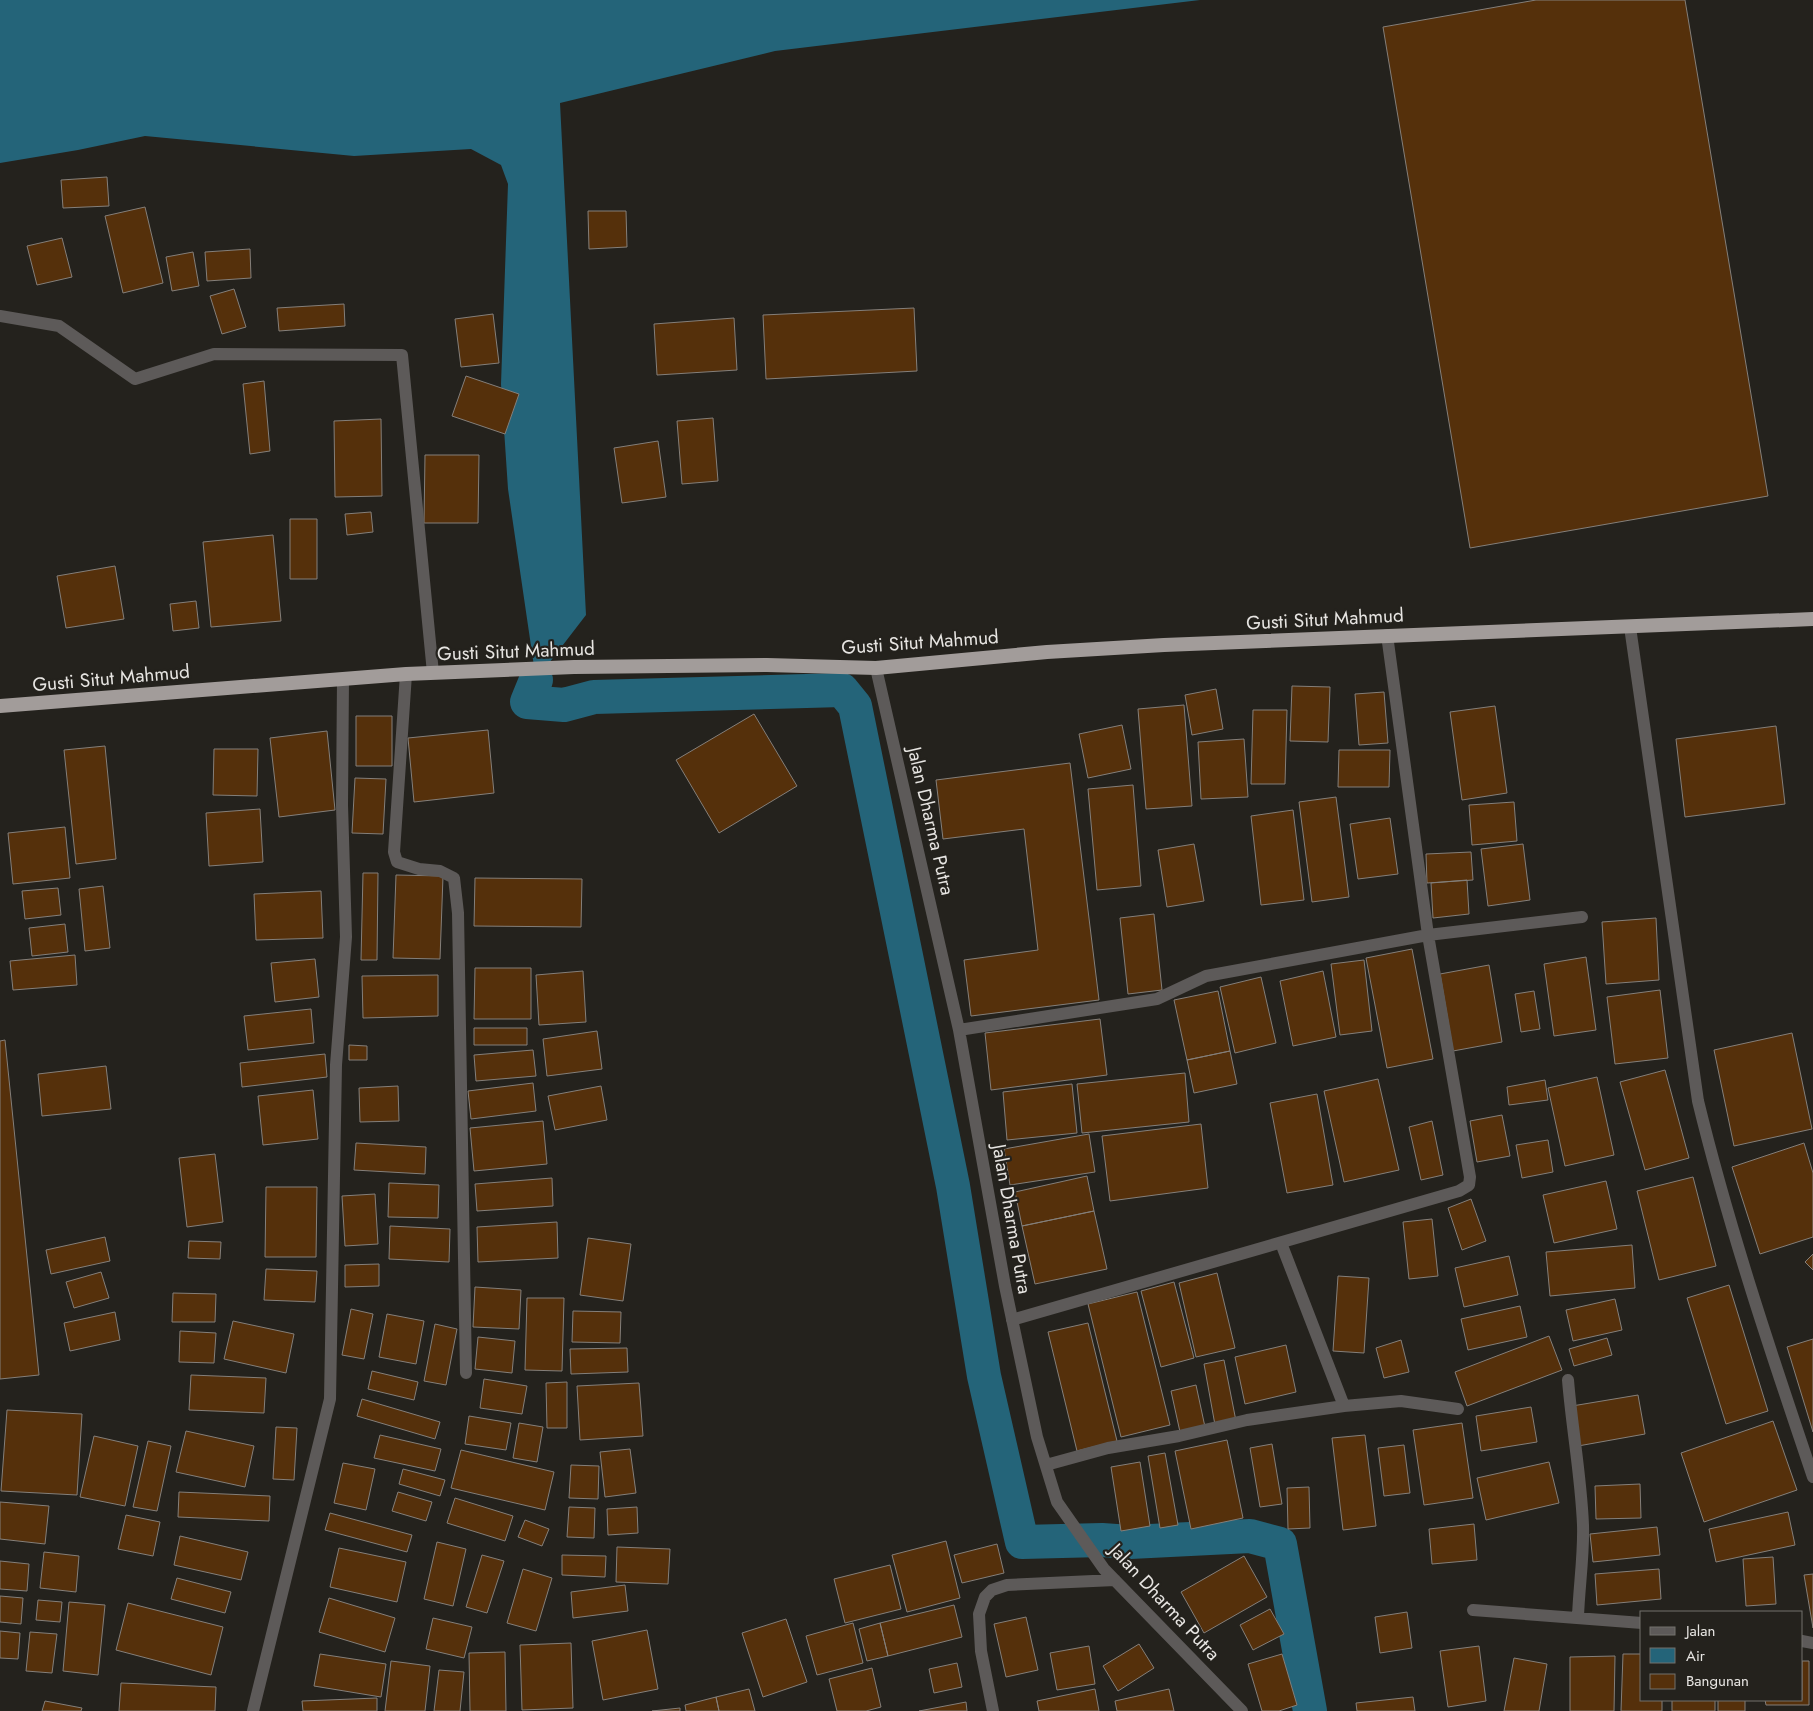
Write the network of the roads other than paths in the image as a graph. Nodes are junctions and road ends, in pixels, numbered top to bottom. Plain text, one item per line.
1 (0, 316) edge
2 (1813, 619) edge
3 (1630, 626) junction
4 (1387, 635) junction
5 (876, 668) junction
6 (433, 673) junction
7 (406, 674) junction
8 (343, 679) junction
9 (0, 706) edge
10 (1582, 916) dead end
11 (1428, 936) junction
12 (959, 1030) junction
13 (1281, 1243) junction
14 (1012, 1320) junction
15 (466, 1373) dead end
16 (1568, 1380) dead end
17 (1344, 1406) junction
18 (1458, 1409) dead end
19 (1046, 1465) junction
20 (1813, 1478) edge
21 (1115, 1580) junction
22 (1473, 1610) dead end
23 (1578, 1617) junction
24 (1640, 1623) edge
25 (253, 1711) edge
26 (993, 1711) edge
27 (1242, 1711) edge

1 - 6 street
2 - 3 highway, Gusti Situt Mahmud
3 - 4 highway, Gusti Situt Mahmud
3 - 20 street
4 - 5 highway, Gusti Situt Mahmud
4 - 11 street
5 - 6 highway, Gusti Situt Mahmud
5 - 12 street, Jalan Dharma Putra
6 - 7 highway, Gusti Situt Mahmud
7 - 8 highway, Gusti Situt Mahmud
7 - 15 street
8 - 9 highway, Gusti Situt Mahmud
8 - 25 street
10 - 11 street
11 - 12 street
11 - 13 street
12 - 14 street, Jalan Dharma Putra
13 - 14 street
13 - 17 street
14 - 19 street, Jalan Dharma Putra
16 - 23 street
17 - 18 street
17 - 19 street
19 - 21 street, Jalan Dharma Putra
21 - 26 street
21 - 27 street, Jalan Dharma Putra
22 - 23 street
23 - 24 street

